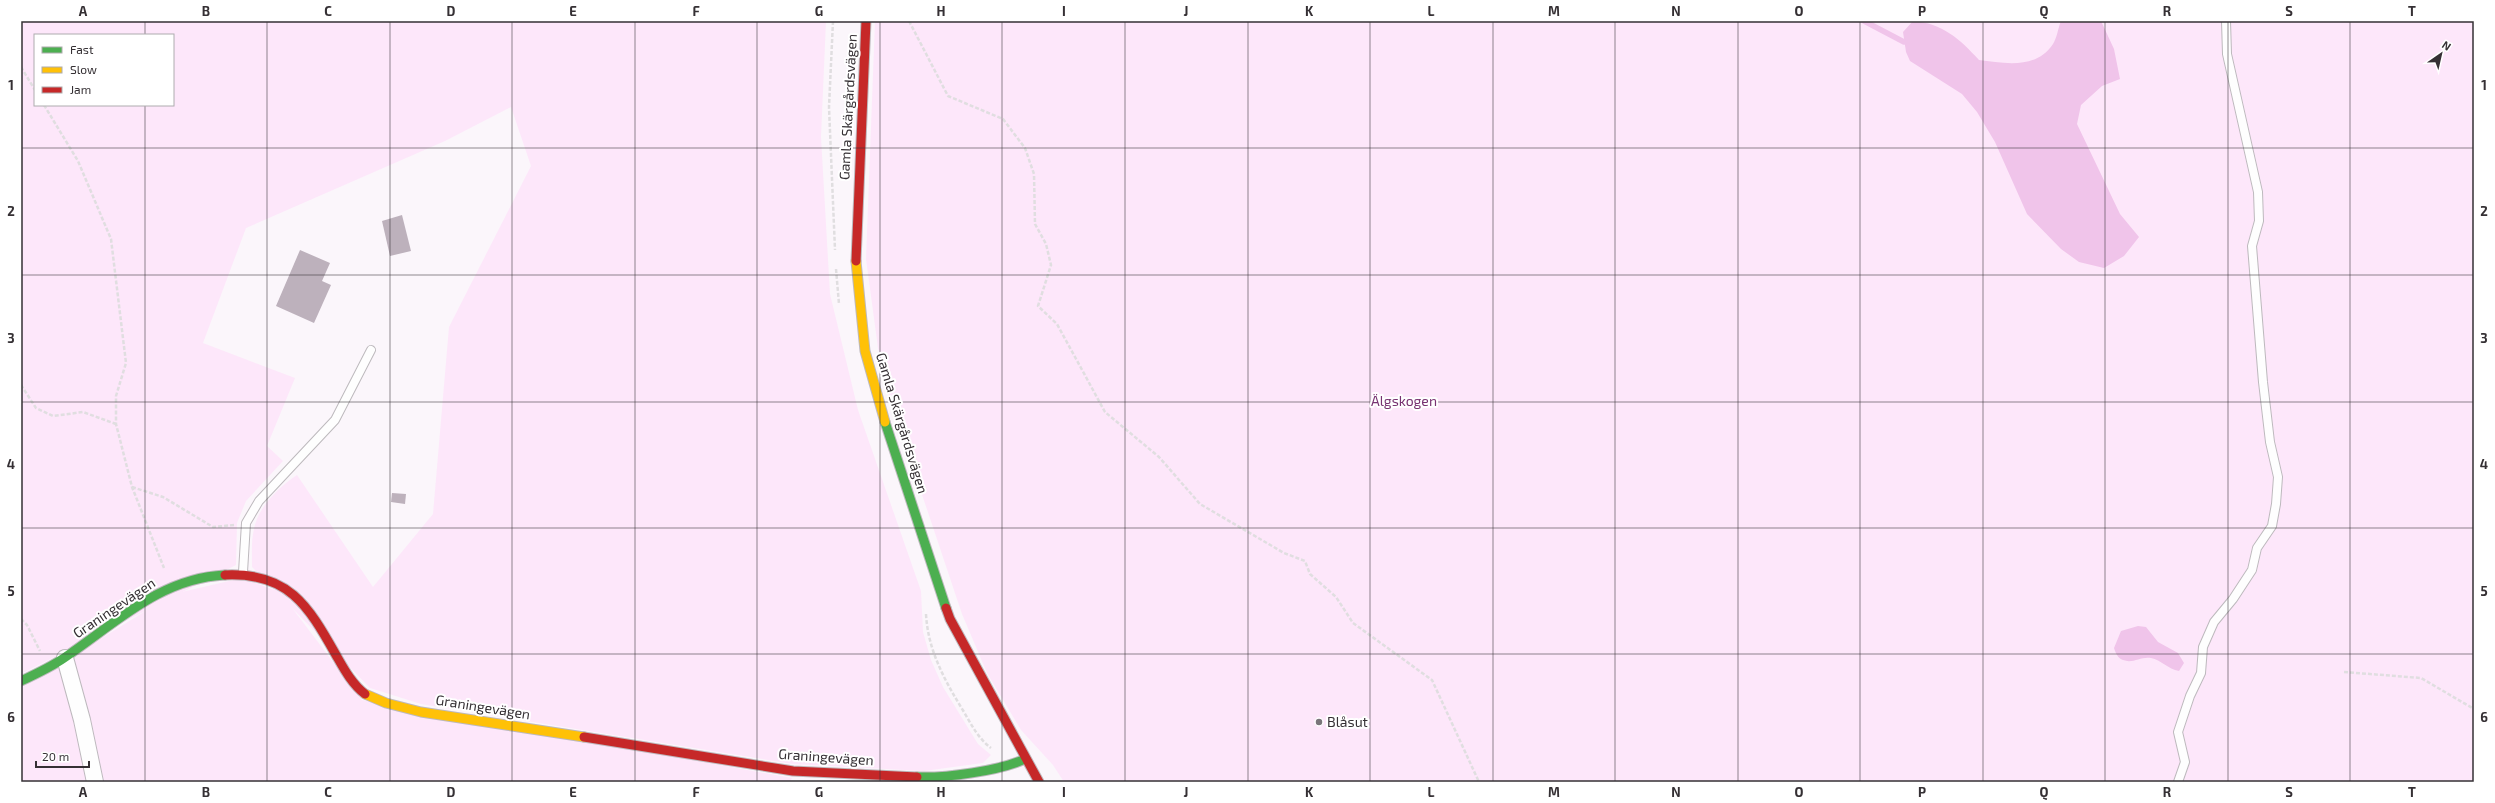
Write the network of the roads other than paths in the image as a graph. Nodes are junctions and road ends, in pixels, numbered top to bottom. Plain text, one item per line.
1 (866, 21) edge
2 (2226, 21) edge
3 (371, 350) dead end
4 (243, 572) junction
5 (65, 658) junction
6 (21, 681) edge
7 (1025, 759) junction
8 (95, 782) edge
9 (1040, 782) edge
10 (2178, 782) edge

1 - 7 street, Gamla Skärgårdsvägen
2 - 10 lane
3 - 4 lane
4 - 5 street, Graningevägen
4 - 7 street, Graningevägen
5 - 6 street, Graningevägen
5 - 8 street
7 - 9 street, Gamla Skärgårdsvägen

